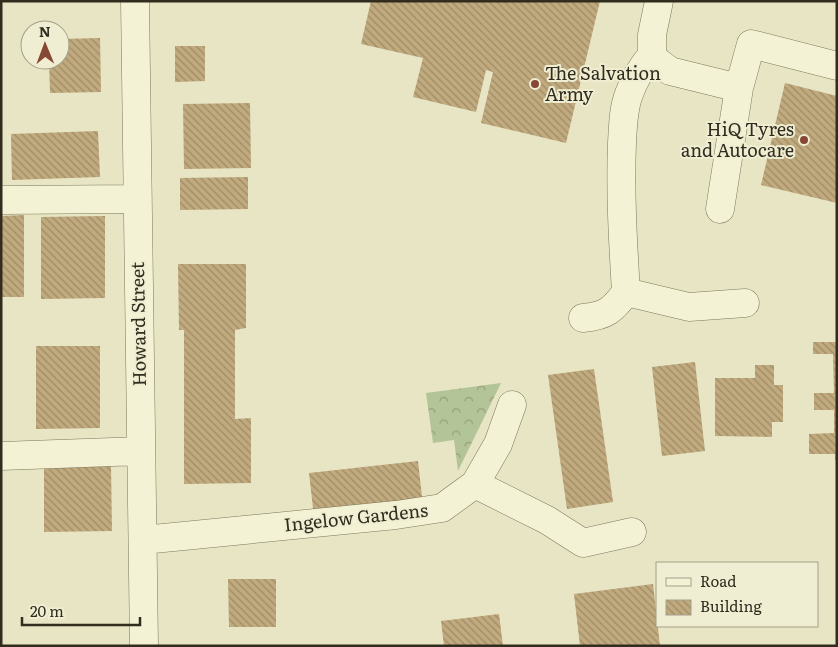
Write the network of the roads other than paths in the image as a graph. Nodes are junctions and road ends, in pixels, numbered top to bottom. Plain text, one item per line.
1 (135, 1) edge
2 (659, 1) edge
3 (652, 55) junction
4 (837, 66) edge
5 (739, 88) junction
6 (137, 198) junction
7 (1, 200) edge
8 (720, 209) dead end
9 (626, 292) junction
10 (745, 303) dead end
11 (583, 318) dead end
12 (512, 405) dead end
13 (141, 451) junction
14 (1, 456) edge
15 (475, 484) junction
16 (632, 532) dead end
17 (142, 540) junction
18 (144, 646) edge

1 - 6 street, Howard Street
2 - 3 street
3 - 5 street
3 - 9 street
4 - 5 street
5 - 8 street
6 - 7 street
6 - 13 street, Howard Street
9 - 10 street
9 - 11 street
12 - 15 street, Ingelow Gardens
13 - 14 street
13 - 17 street, Howard Street
15 - 16 street
15 - 17 street, Ingelow Gardens
17 - 18 street, Howard Street

